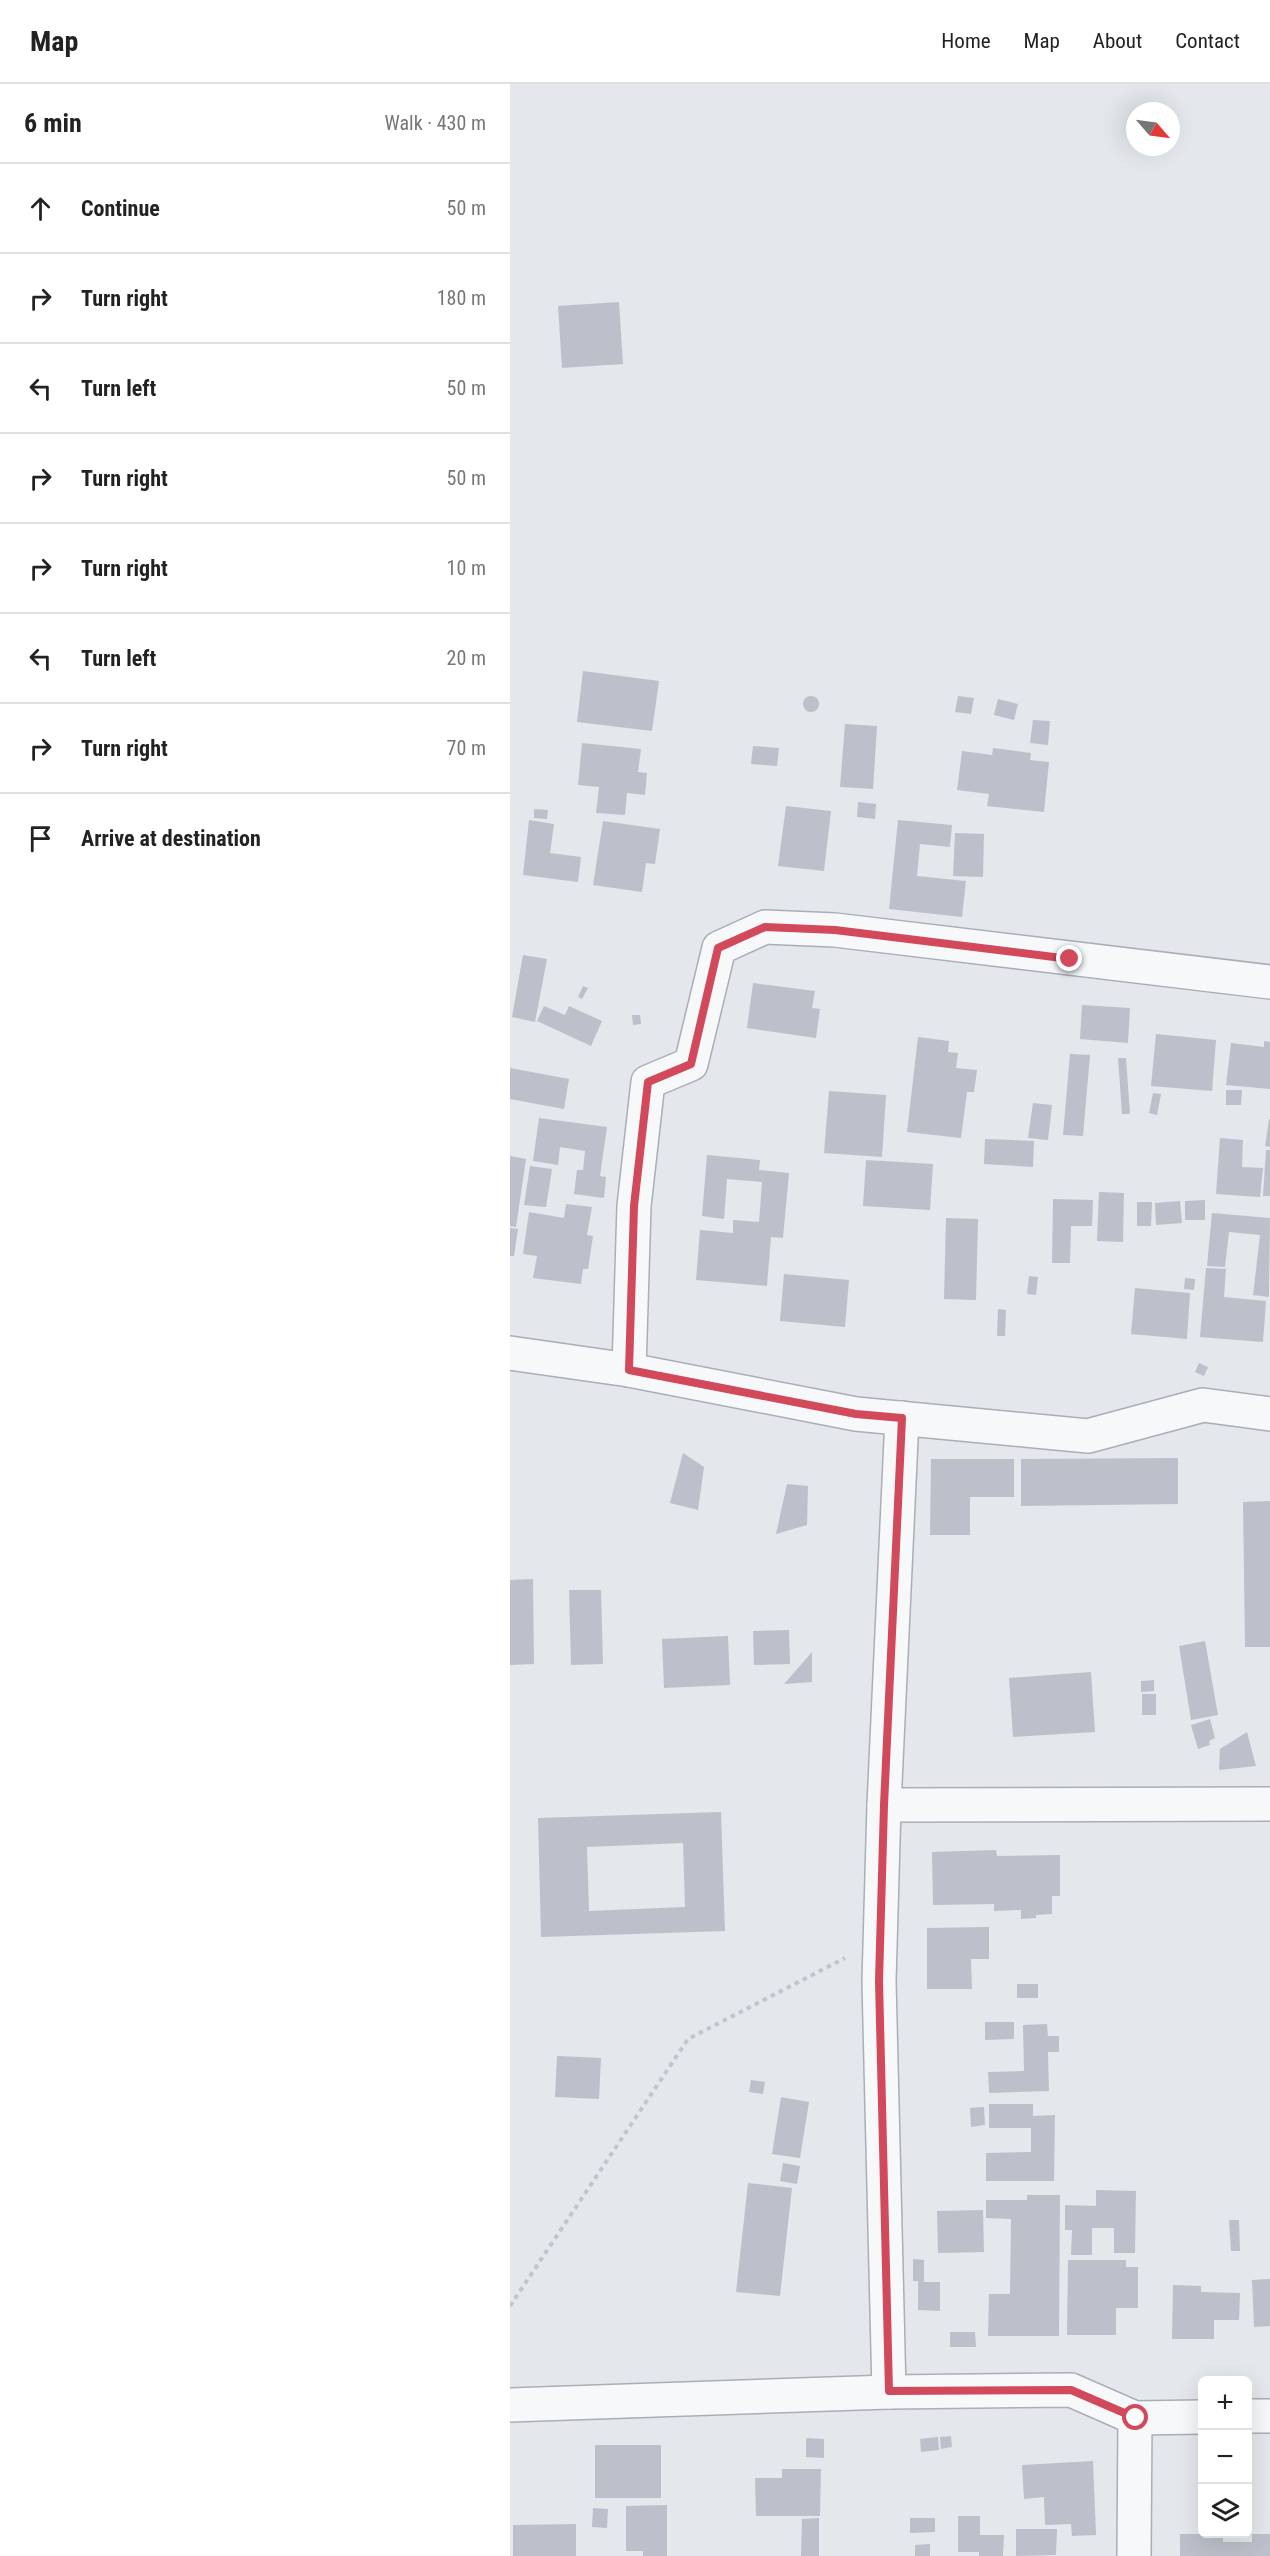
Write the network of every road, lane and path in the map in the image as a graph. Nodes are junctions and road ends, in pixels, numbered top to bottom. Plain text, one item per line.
1 (1270, 982) edge
2 (510, 1353) edge
3 (629, 1370) junction
4 (1270, 1414) edge
5 (902, 1418) junction
6 (1270, 1804) edge
7 (884, 1805) junction
8 (880, 1940) junction
9 (510, 2306) edge
10 (889, 2391) junction
11 (510, 2405) edge
12 (1252, 2416) edge
13 (1270, 2416) edge
14 (1198, 2417) edge
15 (1136, 2418) junction
16 (1134, 2556) edge

1 - 3 street
2 - 3 street
3 - 5 street
4 - 5 street
5 - 7 street
6 - 7 street
7 - 8 street
8 - 9 path
8 - 10 street
10 - 11 street
10 - 15 street
12 - 13 street
14 - 15 street
15 - 16 street

